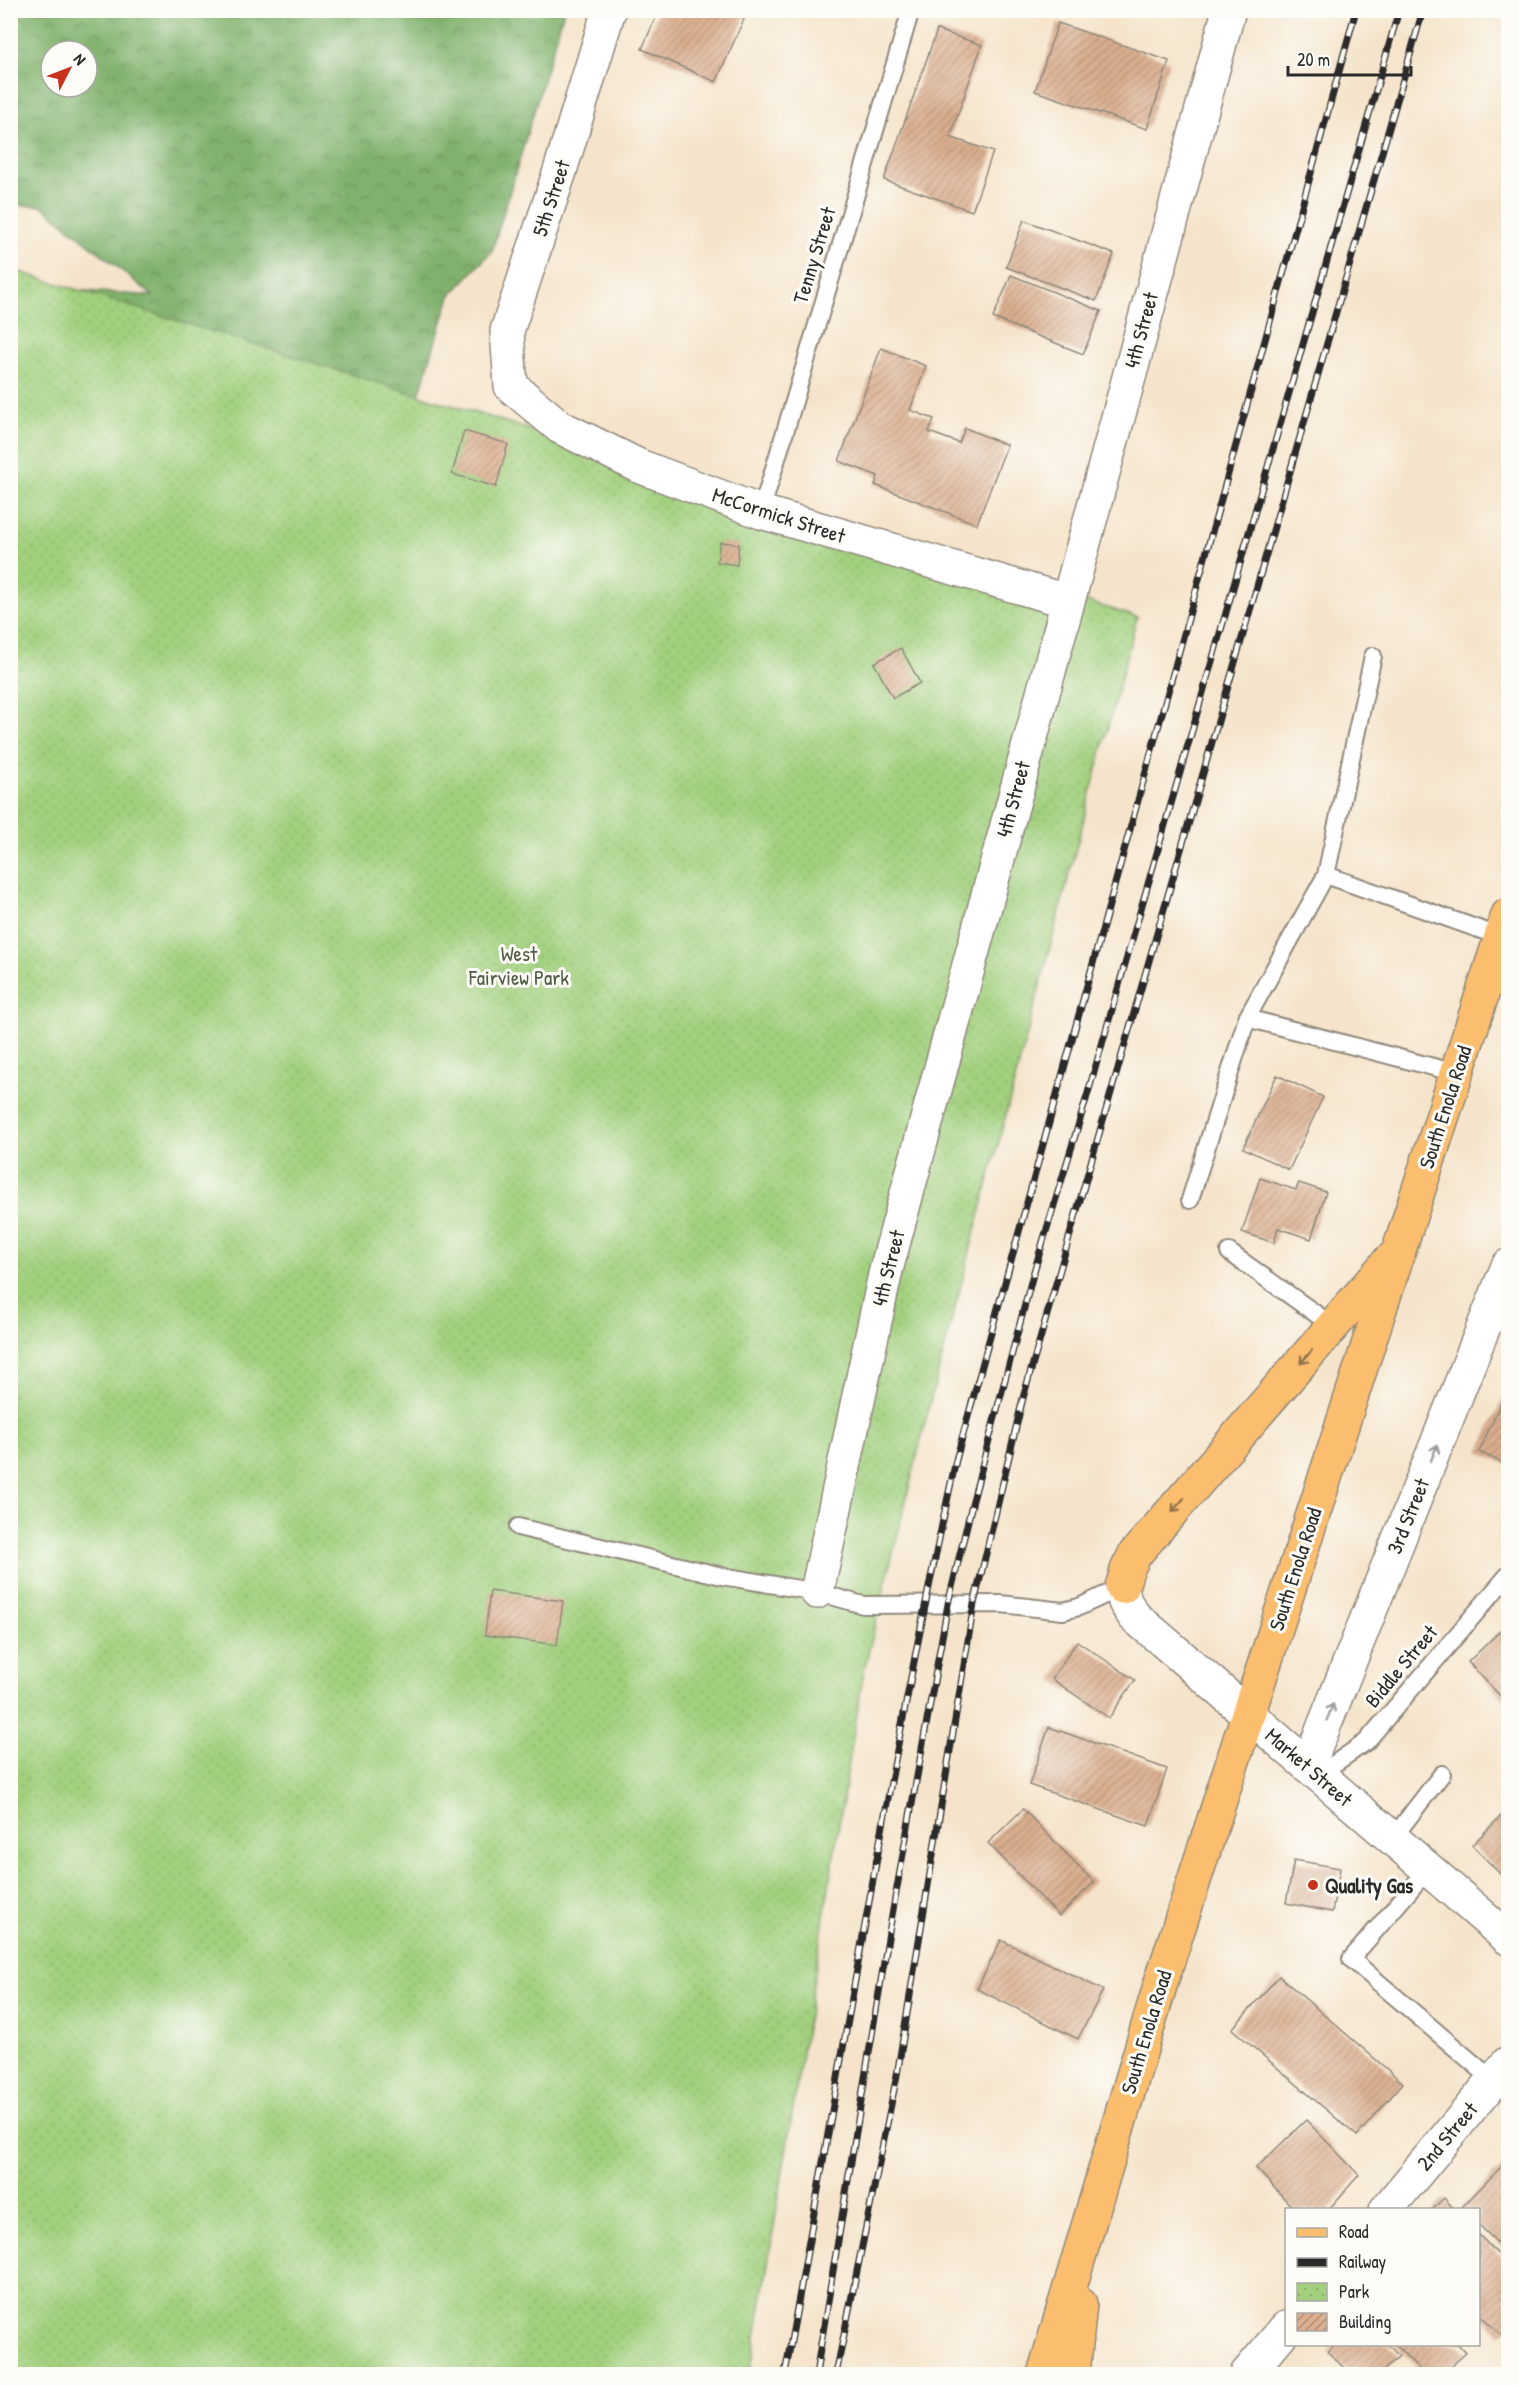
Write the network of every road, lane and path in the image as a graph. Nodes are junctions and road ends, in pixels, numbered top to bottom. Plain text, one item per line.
1 (609, 10) edge
2 (911, 10) edge
3 (1229, 10) edge
4 (511, 386) joint
5 (761, 512) junction
6 (1067, 601) junction
7 (1373, 656) dead end
8 (1326, 875) junction
9 (1505, 926) edge
10 (1247, 1018) junction
11 (1456, 1073) junction
12 (1190, 1200) dead end
13 (1399, 1249) junction
14 (1229, 1252) dead end
15 (1509, 1266) edge
16 (1333, 1326) junction
17 (518, 1527) dead end
18 (1509, 1575) edge
19 (1122, 1587) junction
20 (817, 1592) junction
21 (1248, 1714) junction
22 (1313, 1770) junction
23 (1442, 1774) dead end
24 (1393, 1838) junction
25 (1428, 1869) junction
26 (1509, 1938) edge
27 (1501, 2072) edge
28 (1388, 2208) edge
29 (1089, 2225) junction
30 (1285, 2330) edge
31 (1044, 2374) edge
32 (1073, 2374) edge
33 (1247, 2374) edge

1 - 4 street, 5th Street
2 - 5 lane, Tenny Street
3 - 6 street, 4th Street
4 - 5 street, McCormick Street
5 - 6 street, McCormick Street
6 - 20 street, 4th Street
7 - 8 lane
8 - 9 lane
8 - 10 lane
9 - 11 main road, South Enola Road
10 - 11 lane
10 - 12 lane
11 - 13 main road, South Enola Road
13 - 16 main road
13 - 21 main road, South Enola Road
14 - 16 lane
22 -> 15 street, 3rd Street
16 -> 19 main road
17 - 20 lane
18 - 22 lane, Biddle Street
19 - 20 lane
19 - 21 street, Market Street
21 - 22 street, Market Street
21 - 29 main road, South Enola Road
22 - 24 street, Market Street
23 - 24 lane
24 - 25 street, Market Street
25 - 26 street, Market Street
25 - 27 lane
27 - 28 street, 2nd Street
29 - 31 main road, South Enola Road
29 - 32 main road, South Enola Road
30 - 33 street

